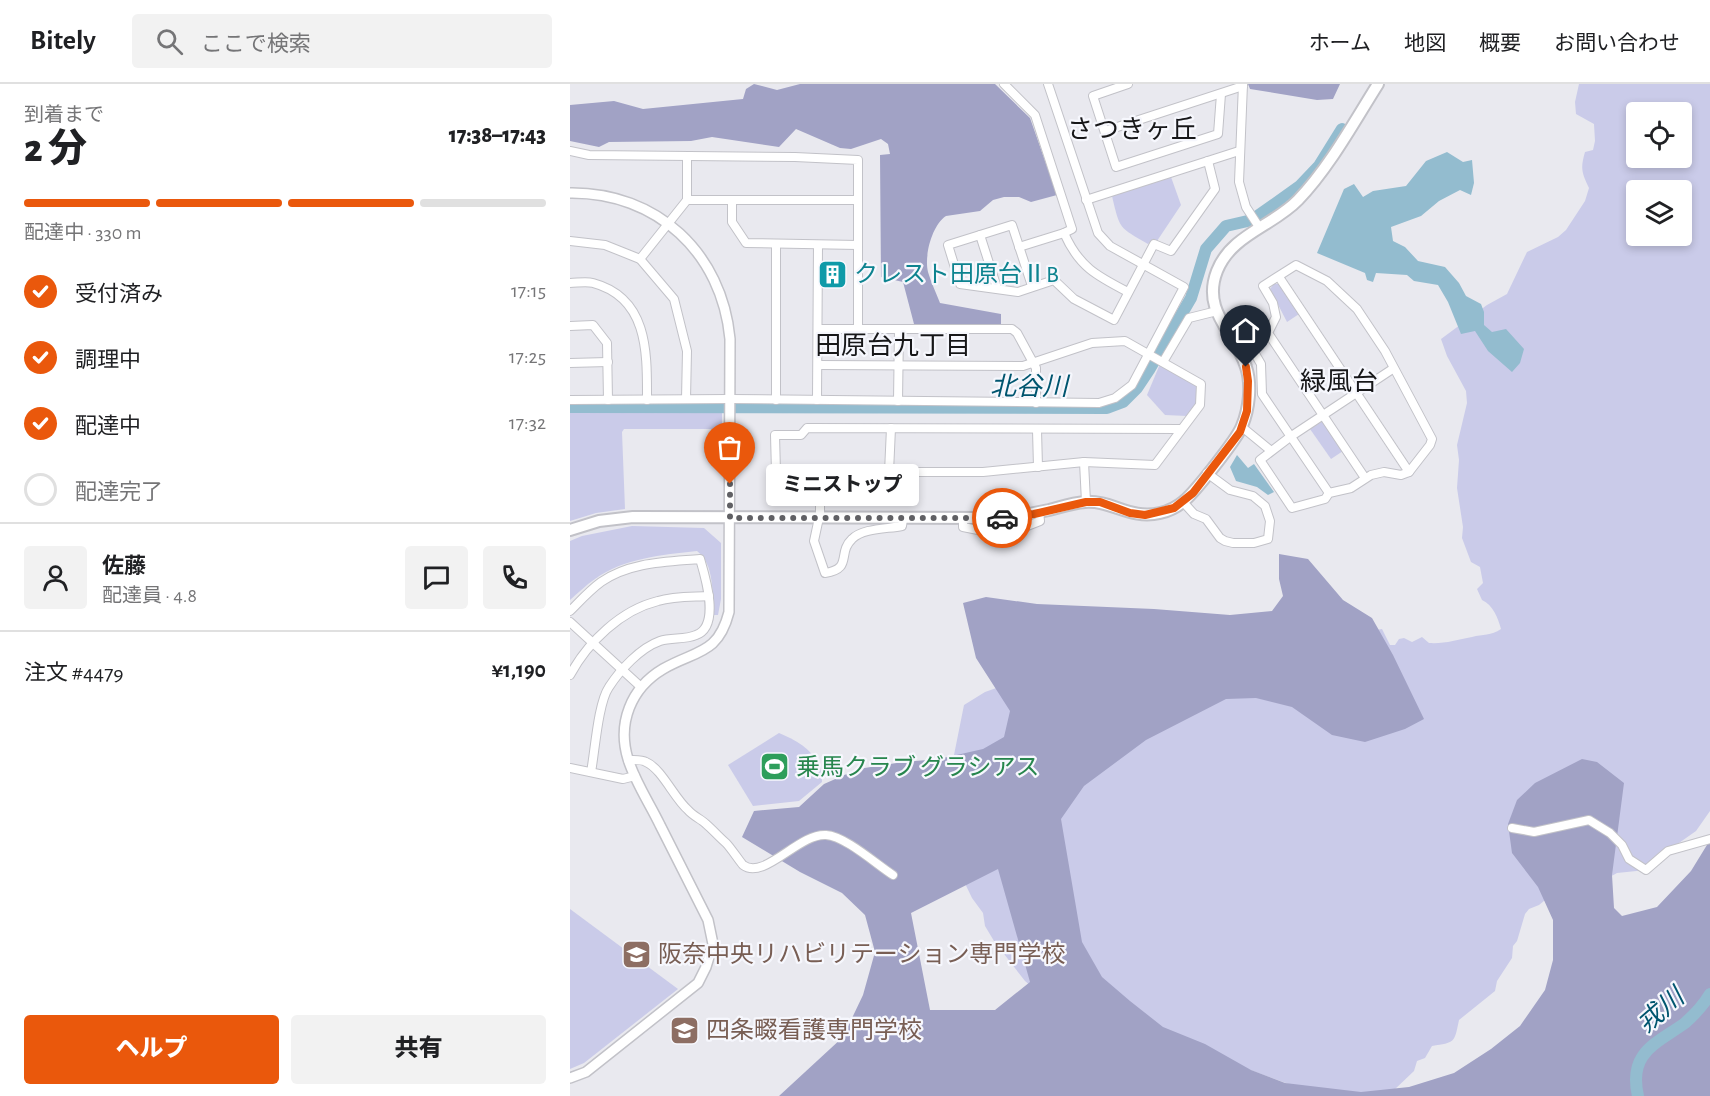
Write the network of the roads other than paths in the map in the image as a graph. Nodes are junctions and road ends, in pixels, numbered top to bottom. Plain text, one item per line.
1 (1004, 84) edge
2 (1048, 84) edge
3 (1128, 84) edge
4 (1378, 84) edge
5 (1243, 85) edge
6 (1221, 94) junction
7 (1105, 131) junction
8 (1239, 151) junction
9 (570, 152) edge
10 (687, 156) junction
11 (1208, 160) junction
12 (570, 193) edge
13 (687, 200) junction
14 (732, 200) junction
15 (858, 200) junction
16 (1086, 200) junction
17 (669, 224) junction
18 (1259, 227) junction
19 (1064, 233) junction
20 (980, 235) junction
21 (570, 241) edge
22 (776, 244) junction
23 (818, 245) junction
24 (858, 245) junction
25 (1019, 247) junction
26 (640, 259) junction
27 (1143, 264) junction
28 (1279, 277) junction
29 (570, 283) edge
30 (1032, 286) junction
31 (997, 288) junction
32 (1128, 292) junction
33 (1217, 311) junction
34 (570, 326) edge
35 (818, 329) junction
36 (858, 329) junction
37 (899, 329) junction
38 (1268, 333) junction
39 (1149, 354) junction
40 (608, 362) junction
41 (1163, 362) junction
42 (570, 363) edge
43 (1034, 363) junction
44 (818, 365) junction
45 (898, 366) junction
46 (1394, 368) junction
47 (1356, 393) junction
48 (686, 399) junction
49 (570, 400) edge
50 (608, 400) junction
51 (647, 400) junction
52 (776, 400) junction
53 (817, 400) junction
54 (730, 401) junction
55 (898, 401) junction
56 (1036, 403) junction
57 (1323, 415) junction
58 (1242, 427) junction
59 (891, 428) junction
60 (1181, 429) junction
61 (1037, 430) junction
62 (1290, 436) junction
63 (1270, 450) junction
64 (1084, 462) junction
65 (1038, 467) junction
66 (820, 472) junction
67 (889, 472) junction
68 (1409, 472) junction
69 (1208, 473) junction
70 (1365, 478) junction
71 (1329, 493) junction
72 (1086, 502) junction
73 (1184, 502) junction
74 (730, 518) junction
75 (820, 518) junction
76 (866, 519) junction
77 (903, 519) junction
78 (570, 530) edge
79 (868, 531) junction
80 (709, 596) junction
81 (570, 611) edge
82 (570, 622) edge
83 (593, 643) junction
84 (622, 670) junction
85 (570, 675) edge
86 (641, 687) junction
87 (628, 760) junction
88 (570, 768) edge
89 (591, 772) junction
90 (635, 776) junction
91 (1512, 828) dead end
92 (1710, 839) edge
93 (893, 875) dead end
94 (570, 1078) edge

1 - 19 street
2 - 16 street
3 - 7 street
4 - 18 main road
5 - 6 street
5 - 8 street
6 - 7 street
6 - 7 street
8 - 11 street
8 - 18 street
9 - 10 street
10 - 13 street
10 - 15 street
11 - 16 street
11 - 27 street
12 - 17 street
13 - 14 street
13 - 17 street
14 - 15 street
14 - 22 street
15 - 24 street
16 - 27 street
17 - 26 street
17 - 54 street
18 - 33 main road
19 - 25 street
19 - 32 street
20 - 25 street
20 - 31 street
20 - 31 street
21 - 26 street
22 - 23 street
22 - 52 street
23 - 24 street
23 - 35 street
24 - 36 street
25 - 30 street
26 - 48 street
27 - 32 street
27 - 39 street
28 - 38 street
28 - 46 street
28 - 47 street
29 - 51 street
30 - 31 street
30 - 32 street
33 - 41 street
33 - 58 main road
34 - 40 street
35 - 36 street
35 - 44 street
36 - 37 street
37 - 43 street
37 - 45 street
38 - 57 street
38 - 62 street
39 - 41 street
39 - 43 street
39 - 56 street
40 - 42 street
40 - 50 street
41 - 60 street
43 - 45 street
43 - 56 street
44 - 45 street
44 - 53 street
45 - 55 street
46 - 47 street
46 - 68 street
47 - 57 street
47 - 68 street
48 - 51 street
48 - 54 street
49 - 50 street
50 - 51 street
52 - 53 street
52 - 54 street
53 - 55 street
54 - 74 street
55 - 56 street
57 - 62 street
57 - 70 street
58 - 63 street
58 - 69 main road
59 - 61 street
59 - 66 street
59 - 67 street
60 - 61 street
60 - 64 street
61 - 65 street
62 - 63 street
62 - 71 street
63 - 71 street
64 - 65 street
64 - 72 street
65 - 67 street
66 - 67 street
66 - 75 street
68 - 70 street
69 - 73 main road
69 - 73 street
70 - 71 street
72 - 73 main road
72 - 77 main road
74 - 75 main road
74 - 78 main road
74 - 86 street
75 - 76 main road
75 - 79 street
76 - 77 main road
76 - 79 street
77 - 79 street
80 - 81 street
80 - 83 street
80 - 84 street
82 - 83 street
83 - 84 street
83 - 85 street
84 - 86 street
84 - 89 street
86 - 87 street
87 - 90 street
87 - 93 street
88 - 89 street
89 - 90 street
90 - 94 street
91 - 92 street

